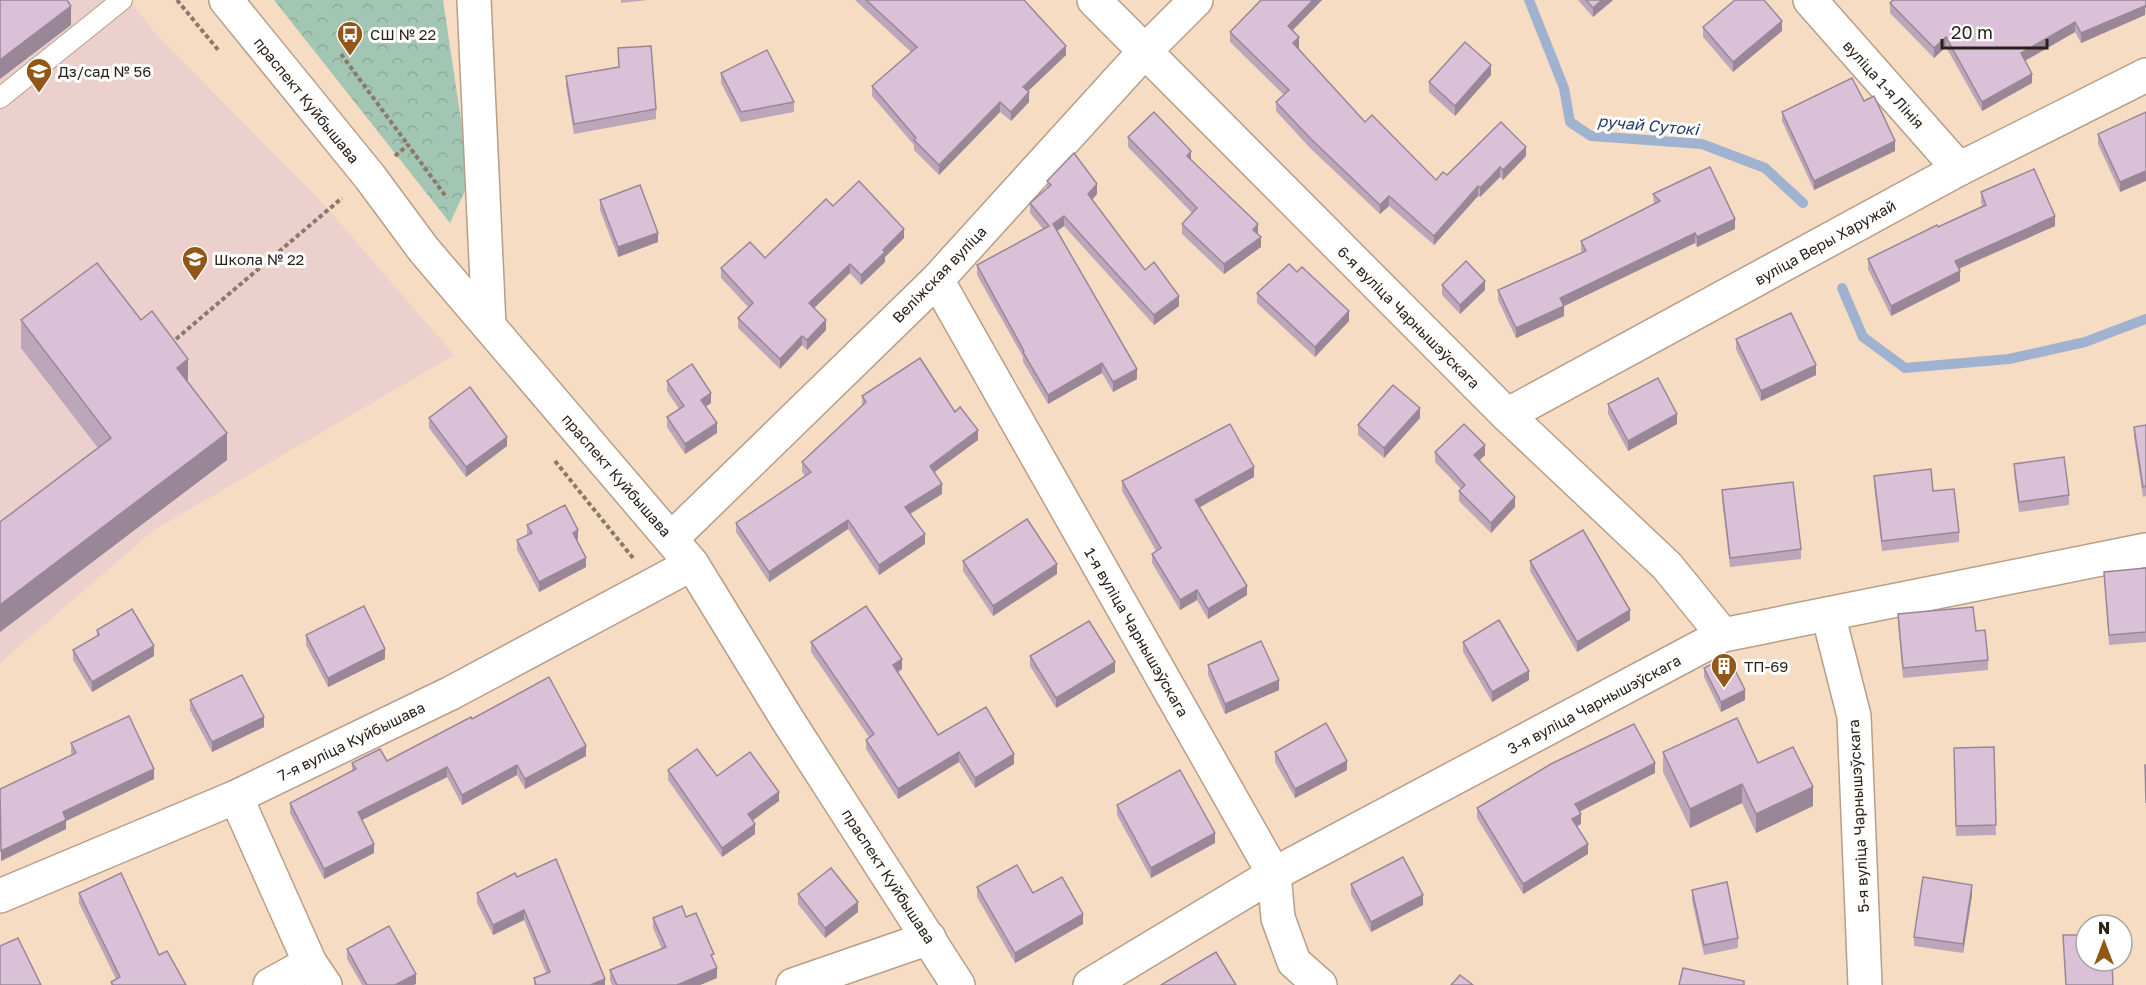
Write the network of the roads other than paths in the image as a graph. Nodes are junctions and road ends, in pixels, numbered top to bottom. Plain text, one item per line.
1 (122, 0) edge
2 (226, 0) edge
3 (474, 0) edge
4 (1094, 0) edge
5 (1196, 0) edge
6 (1809, 0) edge
7 (1145, 51) junction
8 (2146, 75) edge
9 (0, 98) edge
10 (1959, 169) junction
11 (937, 280) junction
12 (489, 326) junction
13 (1507, 415) junction
14 (672, 538) junction
15 (2146, 550) edge
16 (692, 564) junction
17 (1828, 614) junction
18 (1723, 635) junction
19 (236, 797) junction
20 (1274, 874) junction
21 (0, 896) edge
22 (929, 938) junction
23 (318, 974) edge
24 (270, 985) edge
25 (793, 985) edge
26 (958, 985) edge
27 (1090, 985) edge
28 (1320, 985) edge
29 (1865, 985) edge

1 - 9 lane
2 - 12 street, праспект Куйбышава
3 - 12 street
4 - 7 street, 6-я вуліца Чарнышэўскага
5 - 7 street, Веліжская вуліца
6 - 10 street, вуліца 1-я Лінія
7 - 11 street, Веліжская вуліца
7 - 13 street, 6-я вуліца Чарнышэўскага
8 - 10 street, вуліца Веры Харужай
10 - 13 street, вуліца Веры Харужай
11 - 14 street, Веліжская вуліца
11 - 20 street, 1-я вуліца Чарнышэўскага
12 - 14 street, праспект Куйбышава
13 - 18 street, 6-я вуліца Чарнышэўскага
14 - 16 street, праспект Куйбышава
15 - 17 street, 3-я вуліца Чарнышэўскага
16 - 19 street, 7-я вуліца Куйбышава
16 - 22 street, праспект Куйбышава
17 - 18 street, 3-я вуліца Чарнышэўскага
17 - 29 street, 5-я вуліца Чарнышэўскага
18 - 20 street, 3-я вуліца Чарнышэўскага
19 - 21 street, 7-я вуліца Куйбышава
19 - 23 street
20 - 27 street, 3-я вуліца Чарнышэўскага
20 - 28 street, 1-я вуліца Чарнышэўскага
22 - 25 street
22 - 26 street, праспект Куйбышава
23 - 24 street

